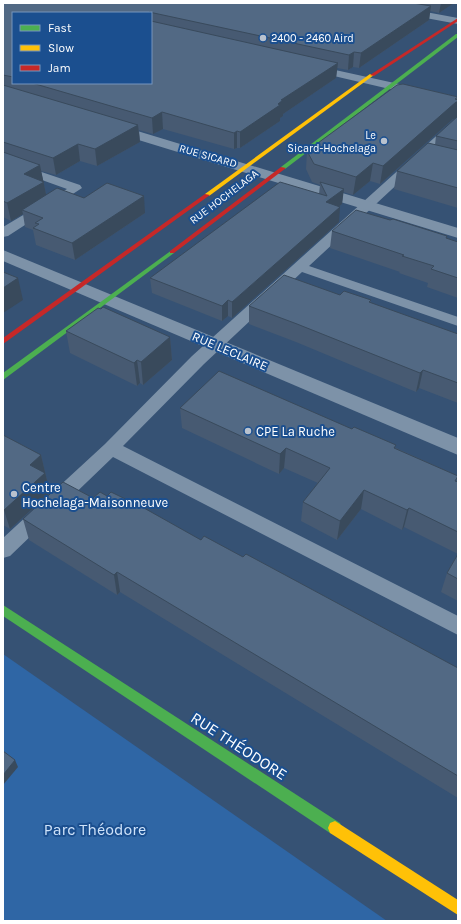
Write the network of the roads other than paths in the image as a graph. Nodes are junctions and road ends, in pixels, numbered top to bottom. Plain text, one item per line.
1 (361, 3) edge
2 (389, 5) edge
3 (457, 20) edge
4 (458, 35) edge
5 (295, 64) edge
6 (365, 80) junction
7 (391, 86) junction
8 (458, 101) edge
9 (458, 122) edge
10 (102, 124) edge
11 (422, 155) junction
12 (437, 159) edge
13 (3, 162) edge
14 (245, 167) junction
15 (273, 176) junction
16 (368, 205) junction
17 (3, 233) edge
18 (458, 233) edge
19 (3, 255) edge
20 (300, 267) junction
21 (80, 287) junction
22 (107, 299) junction
23 (458, 322) edge
24 (3, 342) edge
25 (215, 344) junction
26 (3, 376) edge
27 (458, 447) edge
28 (111, 448) junction
29 (3, 550) edge
30 (3, 610) edge
31 (458, 626) edge
32 (458, 908) edge

1 - 2 street
2 - 3 street
3 - 6 main road, RUE HOCHELAGA
4 - 7 main road, RUE HOCHELAGA
5 - 6 street
6 - 7 street
6 - 14 main road, RUE HOCHELAGA
7 - 8 street
7 - 15 main road, RUE HOCHELAGA
9 - 11 lane
10 - 14 street, RUE SICARD
11 - 12 lane
11 - 16 lane
13 - 17 lane
14 - 15 street, RUE SICARD
14 - 21 main road, RUE HOCHELAGA
15 - 16 street, RUE SICARD
15 - 22 main road, RUE HOCHELAGA
16 - 18 street, RUE SICARD
16 - 20 lane
19 - 21 street, RUE LECLAIRE
20 - 23 lane
20 - 25 lane
21 - 22 street, RUE LECLAIRE
21 - 24 main road, RUE HOCHELAGA
22 - 25 street, RUE LECLAIRE
22 - 26 main road, RUE HOCHELAGA
25 - 27 street, RUE LECLAIRE
25 - 28 lane
28 - 29 lane
28 - 31 lane
30 - 32 main road, RUE THÉODORE

